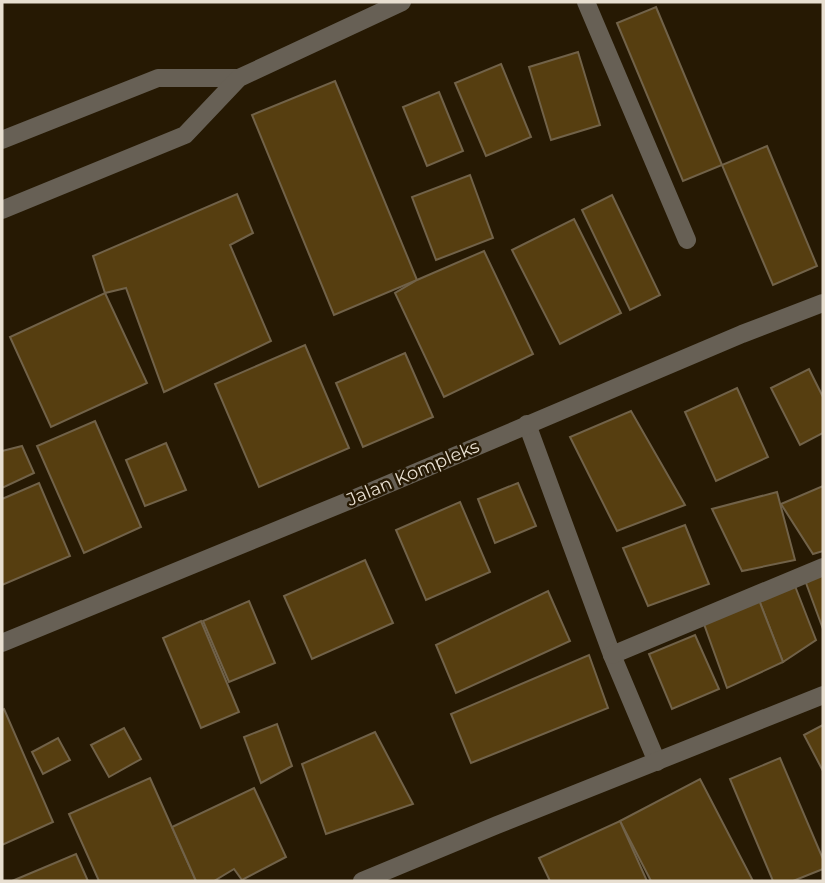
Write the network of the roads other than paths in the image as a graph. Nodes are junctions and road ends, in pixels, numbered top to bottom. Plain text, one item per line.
1 (402, 2) edge
2 (586, 2) edge
3 (239, 78) junction
4 (2, 140) edge
5 (2, 210) edge
6 (687, 240) dead end
7 (823, 303) edge
8 (527, 424) junction
9 (823, 567) edge
10 (2, 643) edge
11 (612, 655) junction
12 (823, 695) edge
13 (657, 762) junction
14 (362, 881) edge

1 - 3 street
2 - 6 street
3 - 4 street
3 - 5 street
7 - 8 street, Jalan Kompleks
8 - 10 street, Jalan Kompleks
8 - 11 street
9 - 11 street
11 - 13 street
12 - 13 street
13 - 14 street

